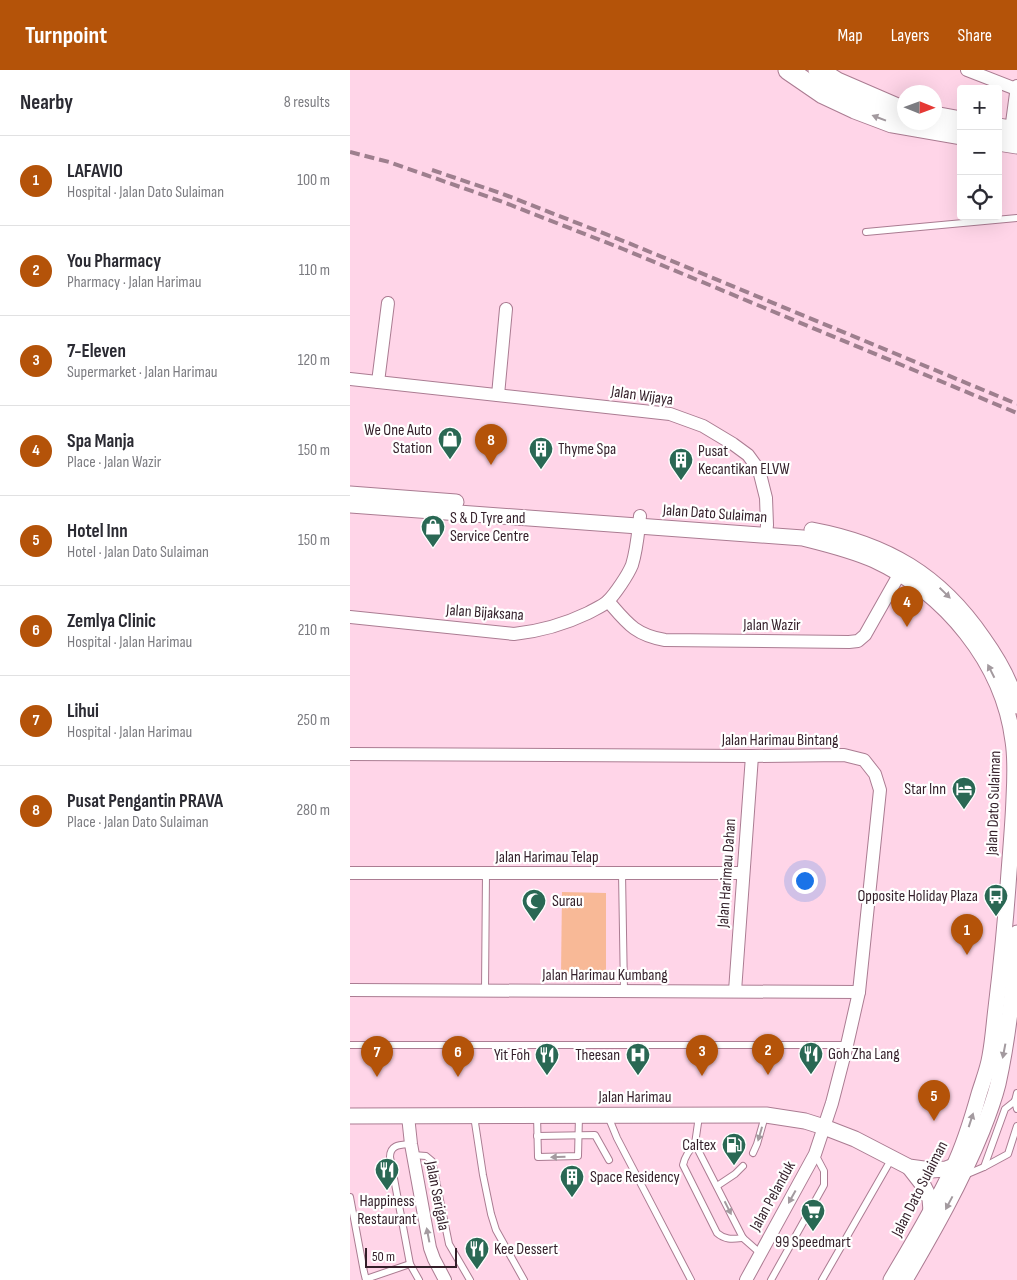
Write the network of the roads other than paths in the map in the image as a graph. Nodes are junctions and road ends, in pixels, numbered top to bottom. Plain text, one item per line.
1 (788, 70) edge
2 (818, 70) edge
3 (967, 70) edge
4 (1016, 87) edge
5 (897, 108) edge
6 (942, 117) edge
7 (957, 120) edge
8 (957, 134) edge
9 (1008, 135) edge
10 (1017, 218) edge
11 (866, 232) dead end
12 (388, 303) dead end
13 (506, 309) dead end
14 (350, 378) edge
15 (378, 382) junction
16 (498, 395) junction
17 (350, 494) edge
18 (350, 505) edge
19 (639, 521) junction
20 (766, 530) junction
21 (903, 569) junction
22 (608, 601) junction
23 (350, 617) edge
24 (1017, 706) edge
25 (350, 754) edge
26 (752, 756) junction
27 (1015, 821) edge
28 (486, 873) junction
29 (622, 873) junction
30 (743, 873) junction
31 (350, 874) edge
32 (1017, 939) edge
33 (350, 990) edge
34 (485, 990) junction
35 (624, 991) junction
36 (735, 991) junction
37 (859, 992) junction
38 (350, 1045) edge
39 (847, 1045) junction
40 (1017, 1093) edge
41 (1015, 1101) junction
42 (1017, 1109) edge
43 (579, 1115) junction
44 (608, 1115) junction
45 (699, 1115) junction
46 (766, 1115) junction
47 (350, 1116) edge
48 (408, 1116) junction
49 (474, 1116) junction
50 (537, 1116) junction
51 (1017, 1126) edge
52 (824, 1127) junction
53 (537, 1136) junction
54 (578, 1136) junction
55 (696, 1144) junction
56 (412, 1150) junction
57 (753, 1153) dead end
58 (816, 1154) junction
59 (892, 1158) junction
60 (609, 1160) dead end
61 (743, 1166) dead end
62 (909, 1167) junction
63 (984, 1167) junction
64 (958, 1171) junction
65 (716, 1186) junction
66 (350, 1197) edge
67 (931, 1211) junction
68 (742, 1238) junction
69 (760, 1253) junction
70 (410, 1264) junction
71 (366, 1279) edge
72 (419, 1280) edge
73 (445, 1280) edge
74 (470, 1280) edge
75 (524, 1280) edge
76 (691, 1280) edge
77 (746, 1280) edge
78 (771, 1280) edge
79 (822, 1280) edge
80 (892, 1280) edge
81 (905, 1280) edge

8 -> 1 main road
2 - 5 main road
3 - 4 street
4 - 9 street
6 - 7 main road
10 - 11 lane
12 - 15 street
13 - 16 street
14 - 15 street, Jalan Wijaya
15 - 16 street, Jalan Wijaya
16 - 20 street, Jalan Wijaya
17 - 19 street, Jalan Dato Sulaiman
18 - 19 street, Jalan Dato Sulaiman
19 - 20 street, Jalan Dato Sulaiman
19 - 22 street, Jalan Bijaksana
20 - 21 street, Jalan Dato Sulaiman
21 - 22 street, Jalan Wazir
21 -> 24 street, Jalan Dato Sulaiman
27 -> 21 street, Jalan Dato Sulaiman
22 - 23 street, Jalan Bijaksana
25 - 26 street, Jalan Harimau Bintang
26 - 30 street, Jalan Harimau Dahan
26 - 37 street, Jalan Harimau Bintang
64 -> 27 street, Jalan Dato Sulaiman
28 - 29 street, Jalan Harimau Telap
28 - 31 street, Jalan Harimau Telap
28 - 34 lane
29 - 30 street, Jalan Harimau Telap
29 - 35 lane
30 - 36 street, Jalan Harimau Dahan
32 -> 64 street, Jalan Dato Sulaiman
33 - 34 street, Jalan Harimau Kumbang
34 - 35 street, Jalan Harimau Kumbang
35 - 36 street, Jalan Harimau Kumbang
36 - 37 street, Jalan Harimau Kumbang
37 - 39 street, Jalan Harimau Bintang
38 - 39 lane
39 - 52 street, Jalan Harimau Bintang
40 - 41 lane
41 - 42 lane
41 - 63 lane
43 - 44 street, Jalan Harimau
43 - 50 street, Jalan Harimau
43 - 54 lane
44 - 45 street, Jalan Harimau
44 - 76 lane
45 - 46 street, Jalan Harimau
45 - 55 lane
46 - 52 street, Jalan Harimau
46 -> 57 lane
47 - 48 street, Jalan Harimau
48 - 49 street, Jalan Harimau
48 - 56 street, Jalan Serigala
49 - 50 street, Jalan Harimau
49 - 75 lane
50 - 53 lane
51 - 63 lane
52 - 58 street, Jalan Pelanduk
52 - 59 street, Jalan Harimau
53 - 54 lane
54 -> 53 lane
54 - 60 lane
55 - 65 lane
55 - 68 lane
56 - 70 lane
73 -> 56 street, Jalan Serigala
56 - 74 lane
58 -> 69 street, Jalan Pelanduk
58 - 78 lane
59 - 62 street, Jalan Harimau
59 - 79 lane
61 - 65 lane
62 - 64 street, Jalan Harimau
62 - 67 street, Jalan Harimau
63 - 64 lane
64 - 67 street, Jalan Dato Sulaiman
64 -> 81 street, Jalan Dato Sulaiman
65 -> 68 lane
66 - 71 lane
67 - 80 street, Jalan Dato Sulaiman
68 - 69 lane
69 - 77 street, Jalan Pelanduk
70 - 71 lane
70 - 72 lane

